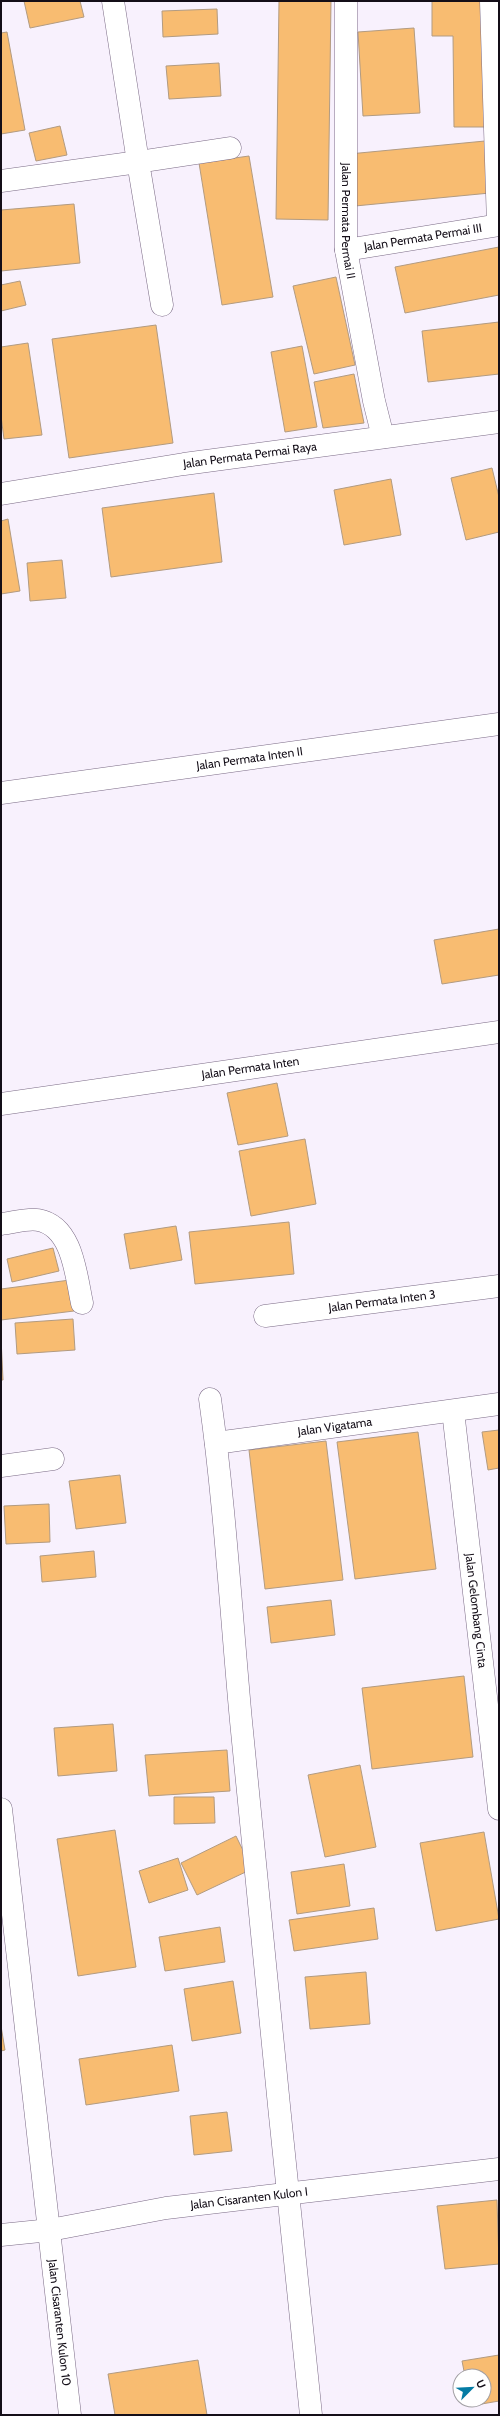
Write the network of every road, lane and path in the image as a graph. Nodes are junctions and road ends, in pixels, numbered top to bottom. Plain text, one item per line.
1 (113, 1) edge
2 (346, 1) edge
3 (491, 1) edge
4 (495, 62) edge
5 (230, 148) dead end
6 (138, 162) junction
7 (1, 181) edge
8 (498, 225) edge
9 (346, 250) junction
10 (162, 305) dead end
11 (499, 422) edge
12 (383, 437) junction
13 (1, 494) edge
14 (499, 724) edge
15 (1, 793) edge
16 (499, 1032) edge
17 (1, 1104) edge
18 (1, 1224) edge
19 (499, 1286) edge
20 (82, 1303) dead end
21 (265, 1316) dead end
22 (210, 1399) dead end
23 (499, 1404) edge
24 (453, 1412) junction
25 (216, 1443) junction
26 (53, 1459) dead end
27 (1, 1466) edge
28 (1, 1809) edge
29 (499, 1809) edge
30 (499, 2169) edge
31 (287, 2194) junction
32 (50, 2230) junction
33 (1, 2235) edge
34 (70, 2415) edge
35 (311, 2415) edge

1 - 6 street
2 - 9 street, Jalan Permata Permai II
3 - 4 street
4 - 8 street
5 - 6 street
6 - 7 street
6 - 10 street
8 - 9 street, Jalan Permata Permai III
9 - 12 street, Jalan Permata Permai II
11 - 12 street, Jalan Permata Permai Raya
12 - 13 street, Jalan Permata Permai Raya
14 - 15 street, Jalan Permata Inten II
16 - 17 street, Jalan Permata Inten
18 - 20 street
19 - 21 street, Jalan Permata Inten 3
22 - 25 street
23 - 24 street, Jalan Vigatama
24 - 25 street, Jalan Vigatama
24 - 29 street, Jalan Gelombang Cinta
25 - 31 street
26 - 27 street
28 - 32 street, Jalan Cisaranten Kulon 10
30 - 31 street, Jalan Cisaranten Kulon I
31 - 32 street, Jalan Cisaranten Kulon I
31 - 35 street
32 - 33 street, Jalan Cisaranten Kulon I
32 - 34 street, Jalan Cisaranten Kulon 10

